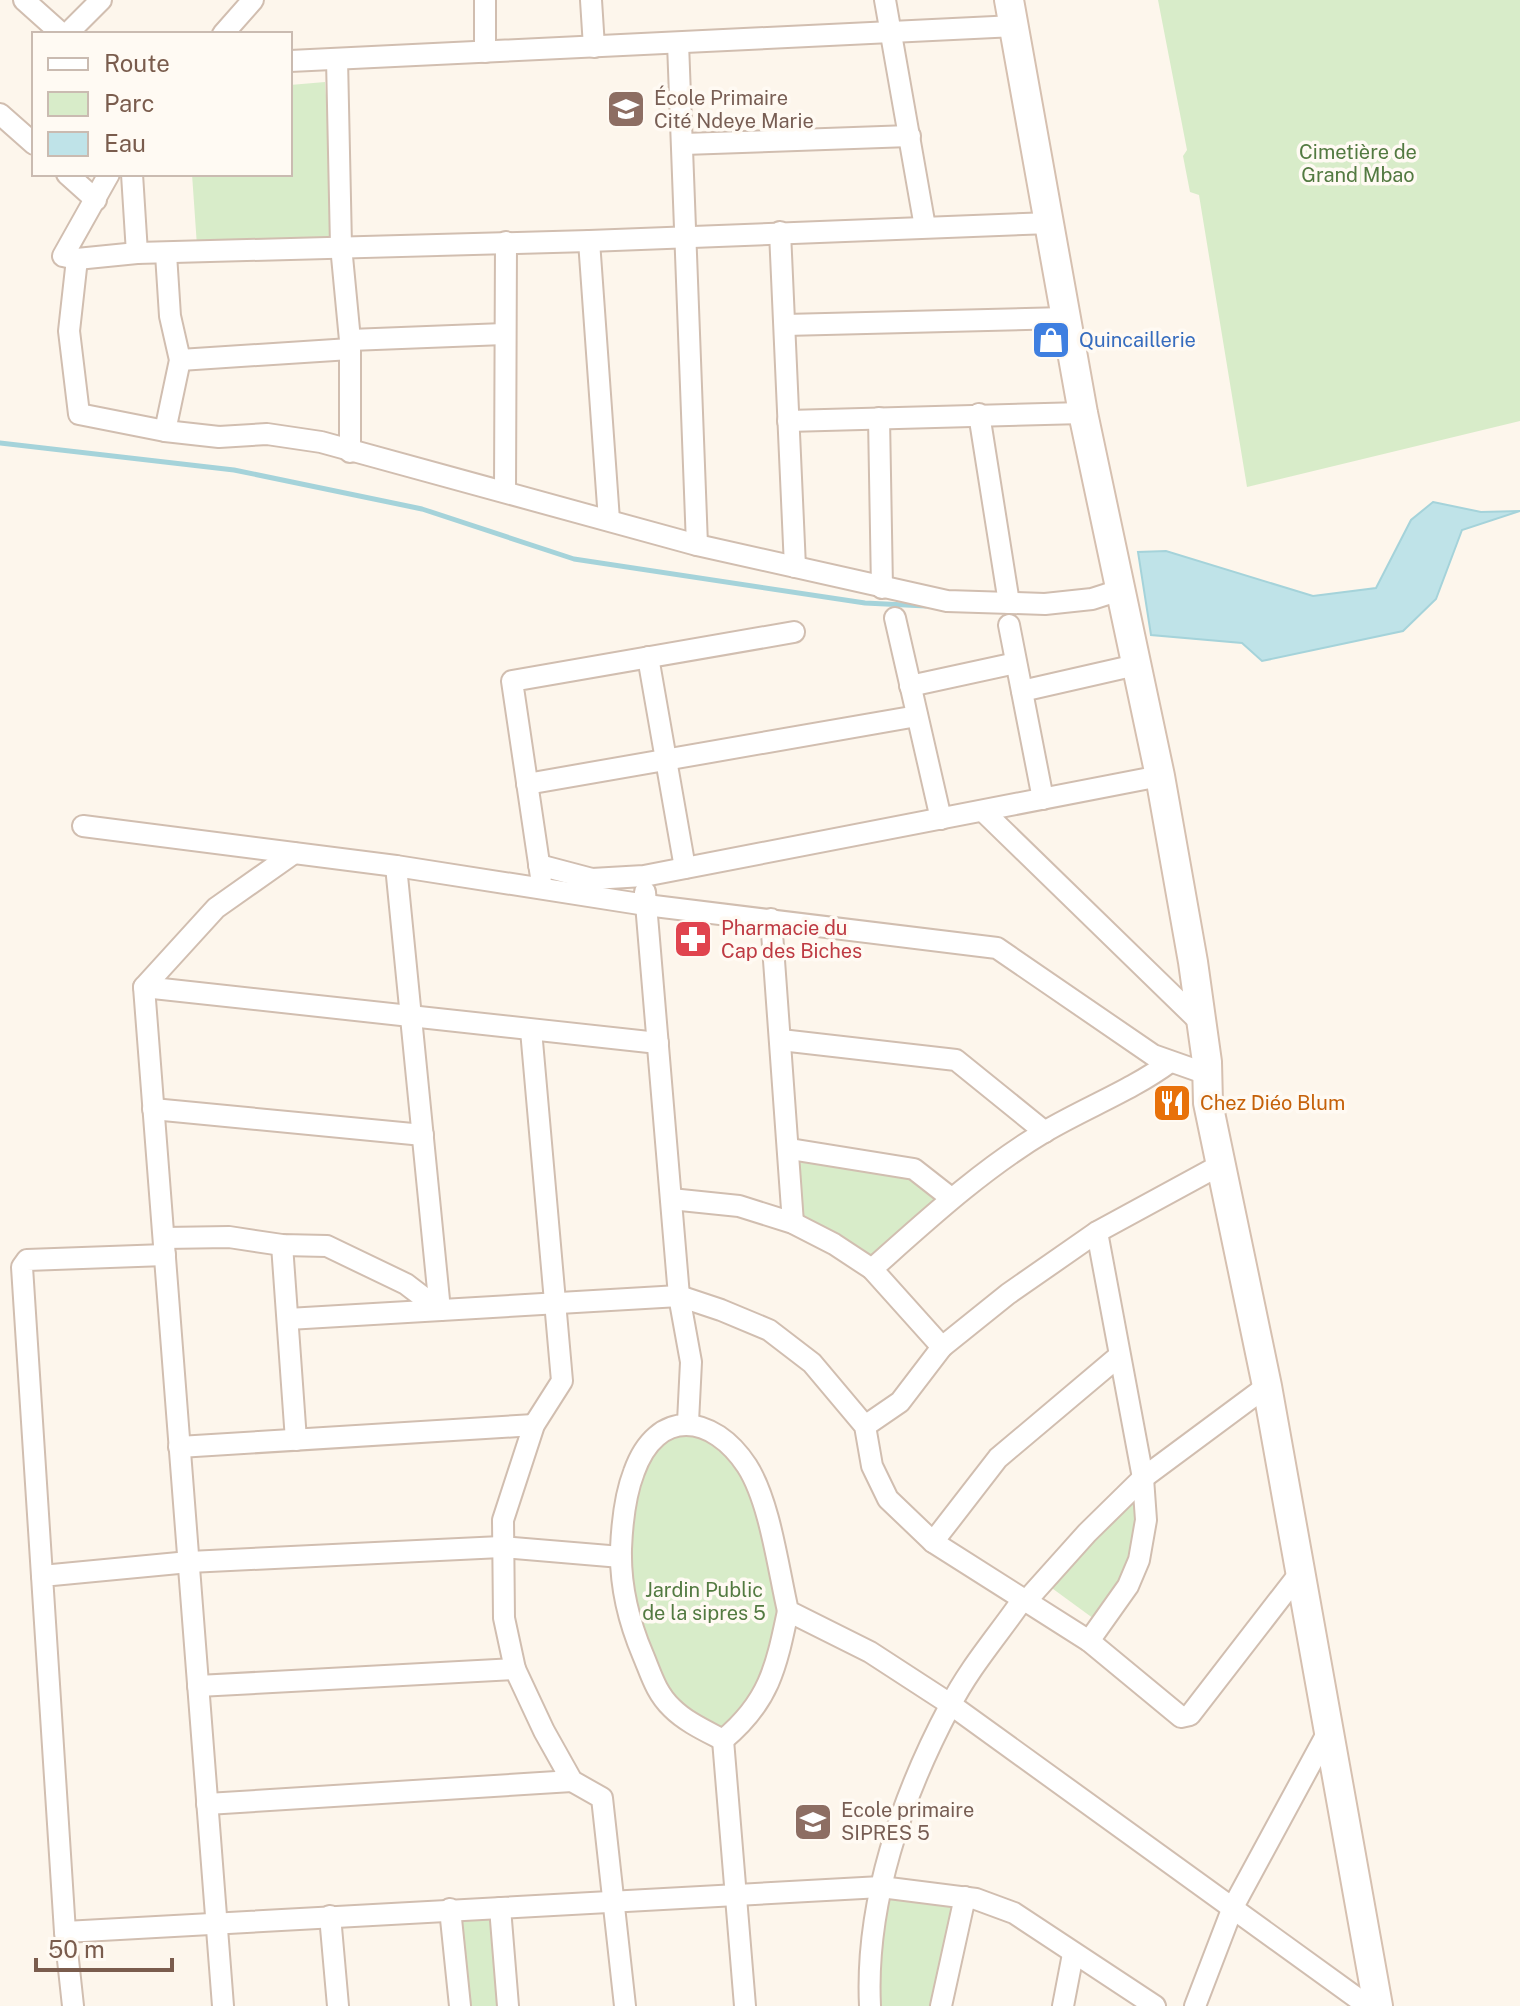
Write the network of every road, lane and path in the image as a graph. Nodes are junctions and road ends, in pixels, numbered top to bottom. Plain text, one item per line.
1 (24, 0) edge
2 (101, 0) edge
3 (485, 0) edge
4 (591, 0) edge
5 (885, 0) edge
6 (244, 3) edge
7 (1012, 13) edge
8 (63, 32) edge
9 (67, 32) edge
10 (224, 32) edge
11 (892, 32) junction
12 (678, 43) junction
13 (594, 47) junction
14 (485, 52) junction
15 (337, 59) junction
16 (292, 61) edge
17 (0, 114) edge
18 (910, 136) junction
19 (32, 142) edge
20 (684, 144) junction
21 (69, 176) edge
22 (108, 176) edge
23 (132, 176) edge
24 (96, 200) junction
25 (1051, 223) junction
26 (925, 227) junction
27 (780, 232) junction
28 (687, 238) junction
29 (589, 241) junction
30 (506, 242) junction
31 (341, 246) junction
32 (137, 253) junction
33 (166, 254) junction
34 (77, 259) junction
35 (1065, 318) junction
36 (785, 325) junction
37 (504, 334) junction
38 (350, 345) junction
39 (180, 360) junction
40 (1083, 413) junction
41 (979, 414) junction
42 (879, 418) junction
43 (788, 421) junction
44 (165, 431) junction
45 (350, 452) junction
46 (505, 491) junction
47 (609, 520) junction
48 (697, 545) junction
49 (795, 567) junction
50 (882, 588) junction
51 (1120, 590) junction
52 (1009, 603) junction
53 (895, 618) dead end
54 (1009, 625) dead end
55 (794, 632) dead end
56 (648, 657) junction
57 (1016, 663) junction
58 (1136, 665) junction
59 (910, 686) junction
60 (1022, 691) junction
61 (917, 716) junction
62 (666, 759) junction
63 (1160, 776) junction
64 (527, 784) junction
65 (1043, 799) junction
66 (983, 811) junction
67 (941, 819) junction
68 (83, 826) dead end
69 (294, 853) junction
70 (539, 865) junction
71 (396, 866) junction
72 (685, 868) junction
73 (644, 876) junction
74 (543, 889) junction
75 (646, 905) junction
76 (771, 919) junction
77 (144, 987) junction
78 (411, 1016) junction
79 (1201, 1023) junction
80 (531, 1030) junction
81 (781, 1040) junction
82 (658, 1043) junction
83 (1170, 1062) junction
84 (1207, 1074) junction
85 (153, 1109) junction
86 (1045, 1132) junction
87 (423, 1135) junction
88 (790, 1149) junction
89 (1222, 1164) junction
90 (951, 1198) junction
91 (671, 1199) junction
92 (793, 1223) junction
93 (1097, 1232) junction
94 (282, 1245) junction
95 (165, 1246) junction
96 (872, 1269) junction
97 (679, 1296) junction
98 (555, 1304) junction
99 (440, 1310) junction
100 (288, 1319) junction
101 (942, 1347) junction
102 (1119, 1356) junction
103 (1267, 1386) junction
104 (688, 1422) junction
105 (534, 1425) junction
106 (865, 1426) junction
107 (296, 1440) junction
108 (179, 1447) junction
109 (1143, 1478) junction
110 (933, 1542) junction
111 (501, 1547) junction
112 (621, 1557) junction
113 (189, 1562) junction
114 (1299, 1574) junction
115 (42, 1576) junction
116 (1024, 1600) junction
117 (788, 1611) junction
118 (1089, 1641) junction
119 (515, 1669) junction
120 (198, 1686) junction
121 (950, 1704) junction
122 (1330, 1728) junction
123 (723, 1740) junction
124 (572, 1781) junction
125 (207, 1804) junction
126 (881, 1887) junction
127 (736, 1894) junction
128 (965, 1897) junction
129 (615, 1903) junction
130 (1233, 1907) junction
131 (500, 1908) junction
132 (450, 1909) junction
133 (330, 1916) junction
134 (217, 1923) junction
135 (65, 1932) junction
136 (1073, 1954) junction
137 (73, 2006) edge
138 (223, 2006) edge
139 (338, 2006) edge
140 (460, 2006) edge
141 (508, 2006) edge
142 (625, 2006) edge
143 (745, 2006) edge
144 (870, 2006) edge
145 (941, 2006) edge
146 (1063, 2006) edge
147 (1155, 2006) edge
148 (1195, 2006) edge
149 (1368, 2006) edge
150 (1378, 2006) edge

1 - 8 street
2 - 9 street
3 - 14 street
4 - 13 street
5 - 11 street
6 - 10 street
7 - 11 street
7 - 25 street
11 - 12 street
11 - 18 street
12 - 13 street
12 - 20 street
13 - 14 street
14 - 15 street
15 - 16 street
15 - 31 street
17 - 19 street
18 - 20 street
18 - 26 street
20 - 28 street
21 - 24 street
22 - 24 street
23 - 32 street
24 - 34 street
25 - 26 street
25 - 35 street
26 - 27 street
27 - 28 street
27 - 36 street
28 - 29 street
28 - 48 street
29 - 30 street
29 - 47 street
30 - 31 street
30 - 37 street
31 - 33 street
31 - 38 street
32 - 33 street
32 - 34 street
33 - 39 street
34 - 44 street
35 - 36 street
35 - 40 street
36 - 43 street
37 - 38 street
37 - 46 street
38 - 39 street
38 - 45 street
39 - 44 street
40 - 41 street
40 - 51 street
41 - 42 street
41 - 52 street
42 - 43 street
42 - 50 street
43 - 49 street
44 - 45 street
45 - 46 street
46 - 47 street
47 - 48 street
48 - 49 street
49 - 50 street
50 - 52 street
51 - 52 street
51 - 58 street
53 - 59 street
54 - 57 street
55 - 56 street
56 - 62 street
56 - 64 street
57 - 59 street
57 - 60 street
58 - 60 street
58 - 63 street
59 - 61 street
60 - 65 street
61 - 62 street
61 - 67 street
62 - 64 street
62 - 72 street
63 - 65 street
63 - 79 street
64 - 70 street
65 - 66 street
66 - 67 street
66 - 79 street
67 - 72 street
68 - 69 street
69 - 71 street
69 - 77 street
70 - 73 street
70 - 74 street
71 - 74 street
71 - 78 street
72 - 73 street
73 - 75 street
74 - 75 street
75 - 76 street
75 - 82 street
76 - 81 street
76 - 83 street
77 - 78 street
77 - 85 street
78 - 80 street
78 - 87 street
79 - 84 street
80 - 82 street
80 - 98 street
81 - 86 street
81 - 88 street
82 - 91 street
83 - 84 street
83 - 86 street
84 - 89 street
85 - 87 street
85 - 95 street
86 - 90 street
87 - 99 street
88 - 90 street
88 - 92 street
89 - 93 street
89 - 103 street
90 - 96 street
91 - 92 street
91 - 97 street
92 - 96 street
93 - 101 street
93 - 102 street
94 - 95 street
94 - 99 street
94 - 100 street
95 - 108 street
95 - 115 street
96 - 101 street
97 - 98 street
97 - 104 street
97 - 106 street
98 - 99 street
98 - 105 street
99 - 100 street
100 - 107 street
101 - 106 street
102 - 109 street
102 - 110 street
103 - 109 street
103 - 114 street
104 - 112 street
104 - 117 street
105 - 107 street
105 - 111 street
106 - 110 street
107 - 108 street
108 - 113 street
109 - 116 street
109 - 118 street
110 - 116 street
111 - 112 street
111 - 113 street
111 - 119 street
112 - 123 street
113 - 115 street
113 - 120 street
114 - 118 street
114 - 122 street
115 - 135 street
116 - 118 street
116 - 121 street
117 - 121 street
117 - 123 street
119 - 120 street
119 - 124 street
120 - 125 street
121 - 126 street
121 - 130 street
122 - 130 street
122 - 150 street
123 - 127 street
124 - 125 street
124 - 129 street
125 - 134 street
126 - 127 street
126 - 128 street
126 - 144 street
127 - 129 street
127 - 143 street
128 - 136 street
128 - 145 street
129 - 131 street
129 - 142 street
130 - 148 street
130 - 149 street
131 - 132 street
131 - 141 street
132 - 133 street
132 - 140 street
133 - 134 street
133 - 139 street
134 - 135 street
134 - 138 street
135 - 137 street
136 - 146 street
136 - 147 street

